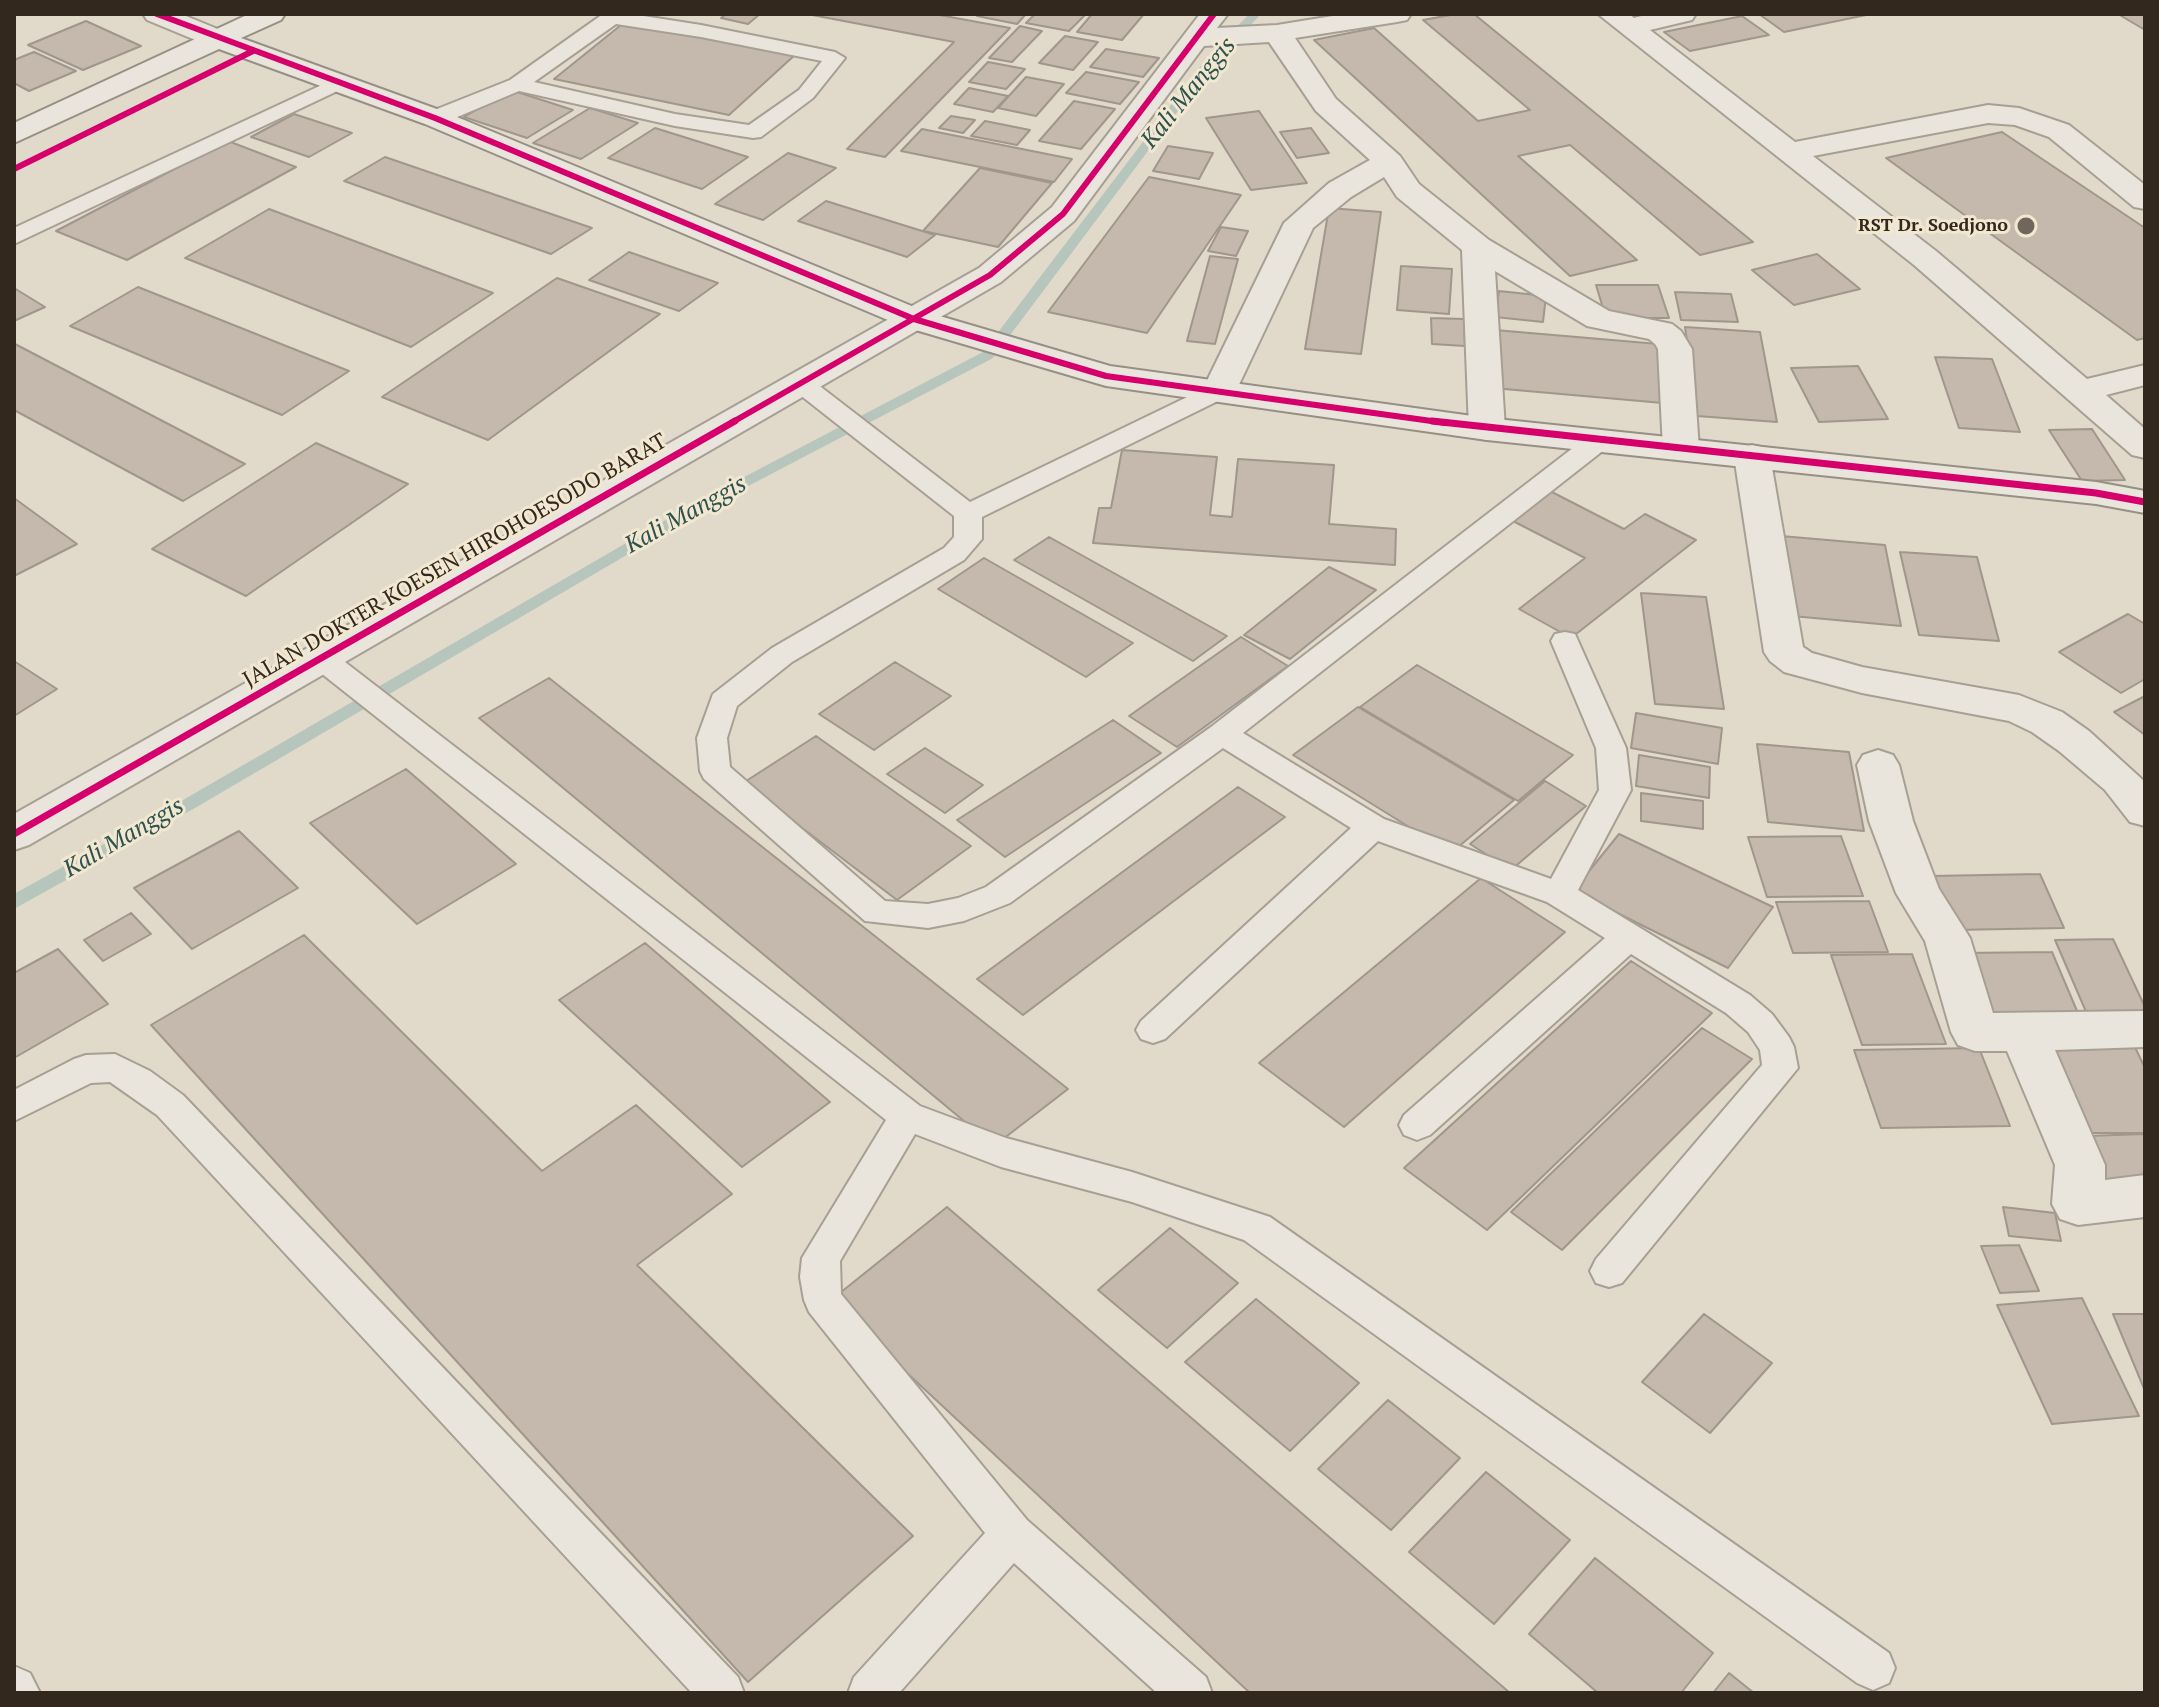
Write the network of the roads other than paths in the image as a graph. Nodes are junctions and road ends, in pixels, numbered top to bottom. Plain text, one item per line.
1 (157, 14) edge
2 (271, 14) edge
3 (1397, 14) edge
4 (1682, 14) edge
5 (612, 16) edge
6 (1620, 21) edge
7 (1207, 30) edge
8 (1263, 34) junction
9 (215, 38) junction
10 (341, 82) junction
11 (517, 84) junction
12 (435, 118) junction
13 (14, 134) edge
14 (1788, 152) junction
15 (1389, 162) junction
16 (2145, 200) edge
17 (14, 237) edge
18 (1478, 247) junction
19 (914, 319) junction
20 (2145, 375) edge
21 (799, 382) junction
22 (1219, 391) junction
23 (2081, 391) junction
24 (1487, 429) junction
25 (1600, 440) junction
26 (2145, 447) edge
27 (1681, 449) junction
28 (1752, 456) junction
29 (2145, 502) edge
30 (968, 513) junction
31 (1565, 641) dead end
32 (322, 659) junction
33 (1222, 734) junction
34 (1878, 765) dead end
35 (2145, 811) edge
36 (1373, 827) junction
37 (14, 834) edge
38 (1559, 894) junction
39 (1627, 938) junction
40 (2145, 1029) edge
41 (1153, 1030) dead end
42 (2023, 1032) junction
43 (14, 1107) edge
44 (907, 1116) junction
45 (1417, 1125) dead end
46 (2145, 1196) edge
47 (1609, 1271) dead end
48 (1012, 1534) junction
49 (1873, 1668) dead end
50 (14, 1688) edge
51 (717, 1691) edge
52 (18, 1693) edge
53 (870, 1693) edge
54 (1190, 1693) edge

1 - 9 street
2 - 9 street
3 - 8 street
4 - 6 street
5 - 11 lane
5 - 11 lane
6 - 14 street
7 - 8 street
7 - 19 street, JALAN DOKTER KOESEN HIROHOESODO BARAT
8 - 15 street
9 - 10 street
9 - 13 street
10 - 12 street
10 - 17 lane
11 - 12 lane
12 - 19 street
14 - 16 street
14 - 23 street
15 - 18 street
15 - 22 street
18 - 24 street
18 - 27 street
19 - 21 street, JALAN DOKTER KOESEN HIROHOESODO BARAT
19 - 22 street
20 - 23 street
21 - 30 lane
21 - 32 street, JALAN DOKTER KOESEN HIROHOESODO BARAT
22 - 24 street
22 - 30 lane
23 - 26 street
24 - 25 street
25 - 27 street
25 - 33 lane
27 - 28 street
28 - 29 street
28 - 35 street
30 - 33 lane
31 - 38 lane
32 - 37 street, JALAN DOKTER KOESEN HIROHOESODO BARAT
32 - 44 lane
33 - 36 lane
34 - 42 street
36 - 38 lane
36 - 41 lane
38 - 39 lane
39 - 45 lane
39 - 47 lane
40 - 42 street
42 - 46 street
43 - 51 lane
44 - 48 lane
44 - 49 lane
48 - 53 lane
48 - 54 lane
50 - 52 lane

